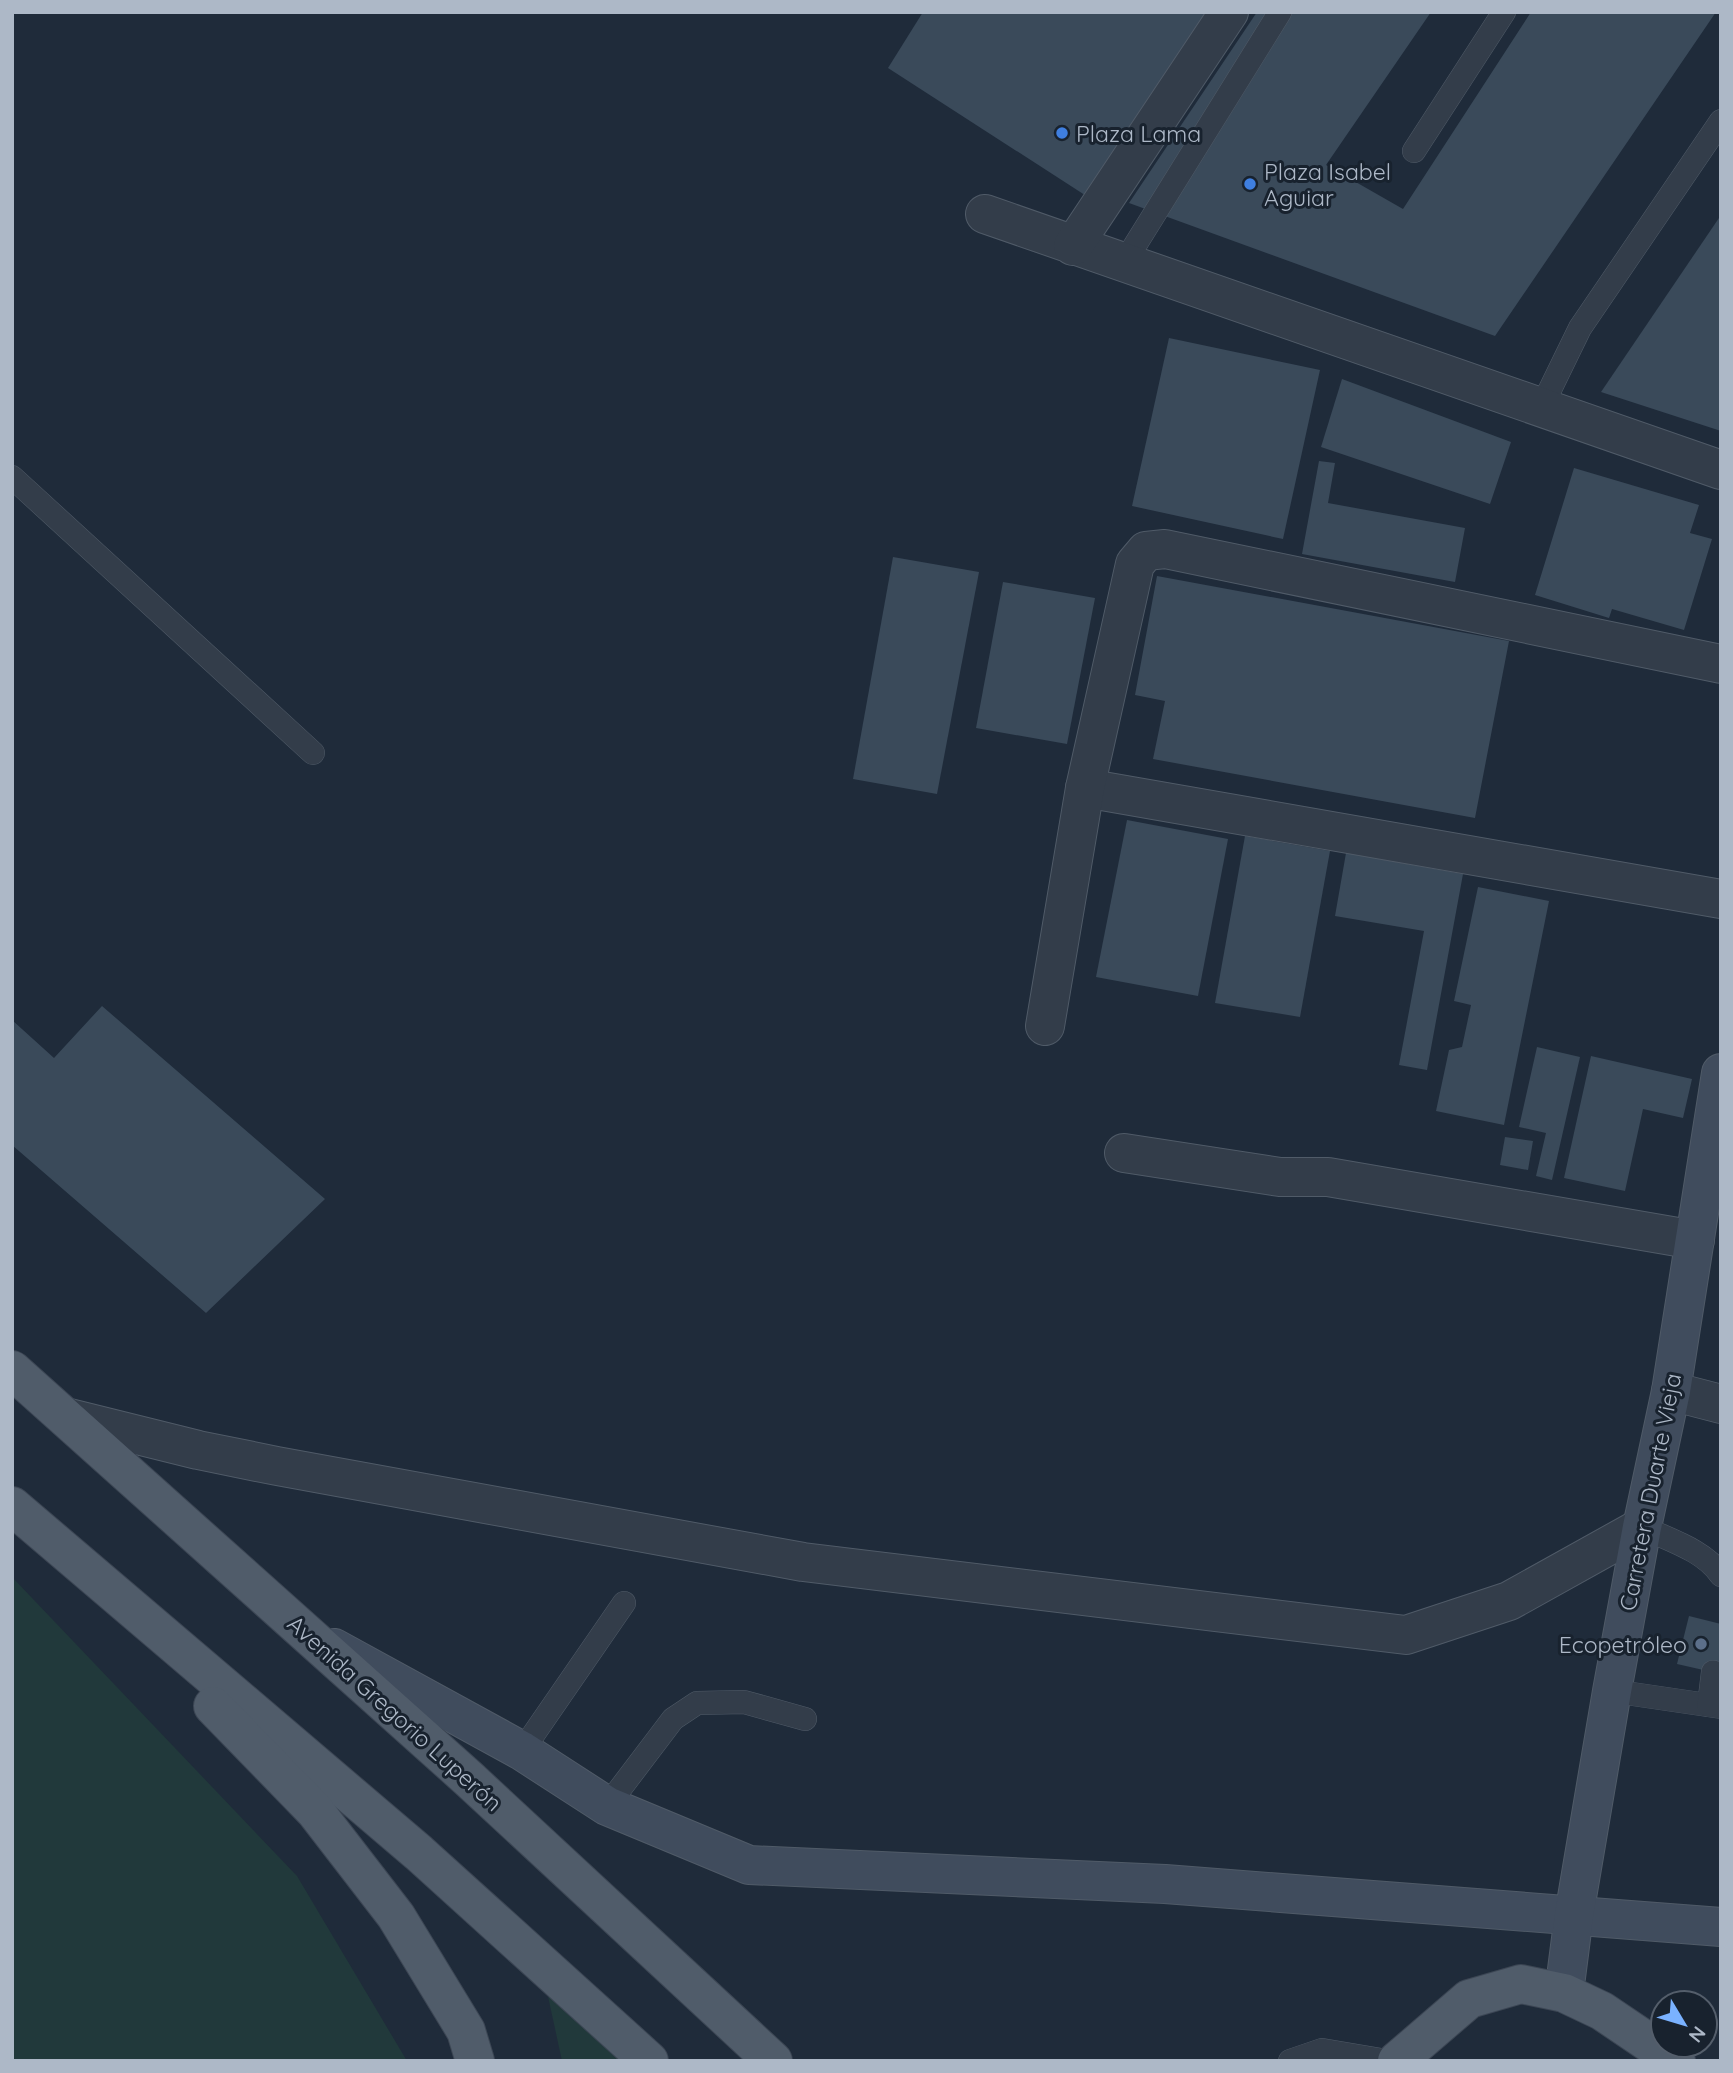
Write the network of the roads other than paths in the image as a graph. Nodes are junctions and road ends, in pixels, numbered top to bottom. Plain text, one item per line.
1 (1229, 12) edge
2 (1280, 12) edge
3 (1504, 12) edge
4 (1721, 121) edge
5 (1414, 151) dead end
6 (985, 214) dead end
7 (1073, 246) junction
8 (1124, 263) junction
9 (1541, 408) junction
10 (1721, 470) edge
11 (12, 477) edge
12 (1721, 664) edge
13 (313, 753) dead end
14 (1085, 788) junction
15 (1721, 899) edge
16 (1045, 1026) dead end
17 (1721, 1073) edge
18 (1124, 1153) dead end
19 (1695, 1240) junction
20 (12, 1370) edge
21 (1671, 1391) junction
22 (1721, 1404) edge
23 (65, 1417) junction
24 (12, 1506) edge
25 (1643, 1527) junction
26 (46, 1533) junction
27 (1721, 1575) edge
28 (624, 1602) dead end
29 (307, 1633) junction
30 (1713, 1672) dead end
31 (1612, 1691) junction
32 (1715, 1706) edge
33 (805, 1719) dead end
34 (522, 1751) junction
35 (607, 1806) junction
36 (1574, 1915) junction
37 (1721, 1927) edge
38 (1564, 1993) junction
39 (475, 2061) edge
40 (649, 2061) edge
41 (774, 2061) edge
42 (1290, 2061) edge
43 (1387, 2061) edge
44 (1397, 2061) edge
45 (1676, 2061) edge

1 - 7 street
2 - 8 lane
3 - 5 lane
4 - 9 lane
6 - 7 street
7 - 8 street
8 - 9 street
9 - 10 street
11 - 13 lane
12 - 14 street
14 - 15 street
14 - 16 street
17 - 19 main road, Carretera Duarte Vieja
18 - 19 street
19 - 21 main road, Carretera Duarte Vieja
20 - 23 main road, Avenida Gregorio Luperón
21 - 22 street
21 - 25 main road, Carretera Duarte Vieja
23 - 25 street
23 - 29 main road, Avenida Gregorio Luperón
24 - 26 main road
25 - 27 lane
25 - 31 main road, Carretera Duarte Vieja
26 - 39 main road
26 - 40 main road
28 - 34 lane
29 - 34 main road
29 - 41 main road, Avenida Gregorio Luperón
30 - 32 lane
31 - 32 lane
31 - 36 main road, Carretera Duarte Vieja
33 - 35 lane
34 - 35 main road
35 - 36 main road
36 - 37 main road
36 - 38 main road, Carretera Duarte Vieja
38 - 44 main road
38 - 45 main road
42 - 43 lane

